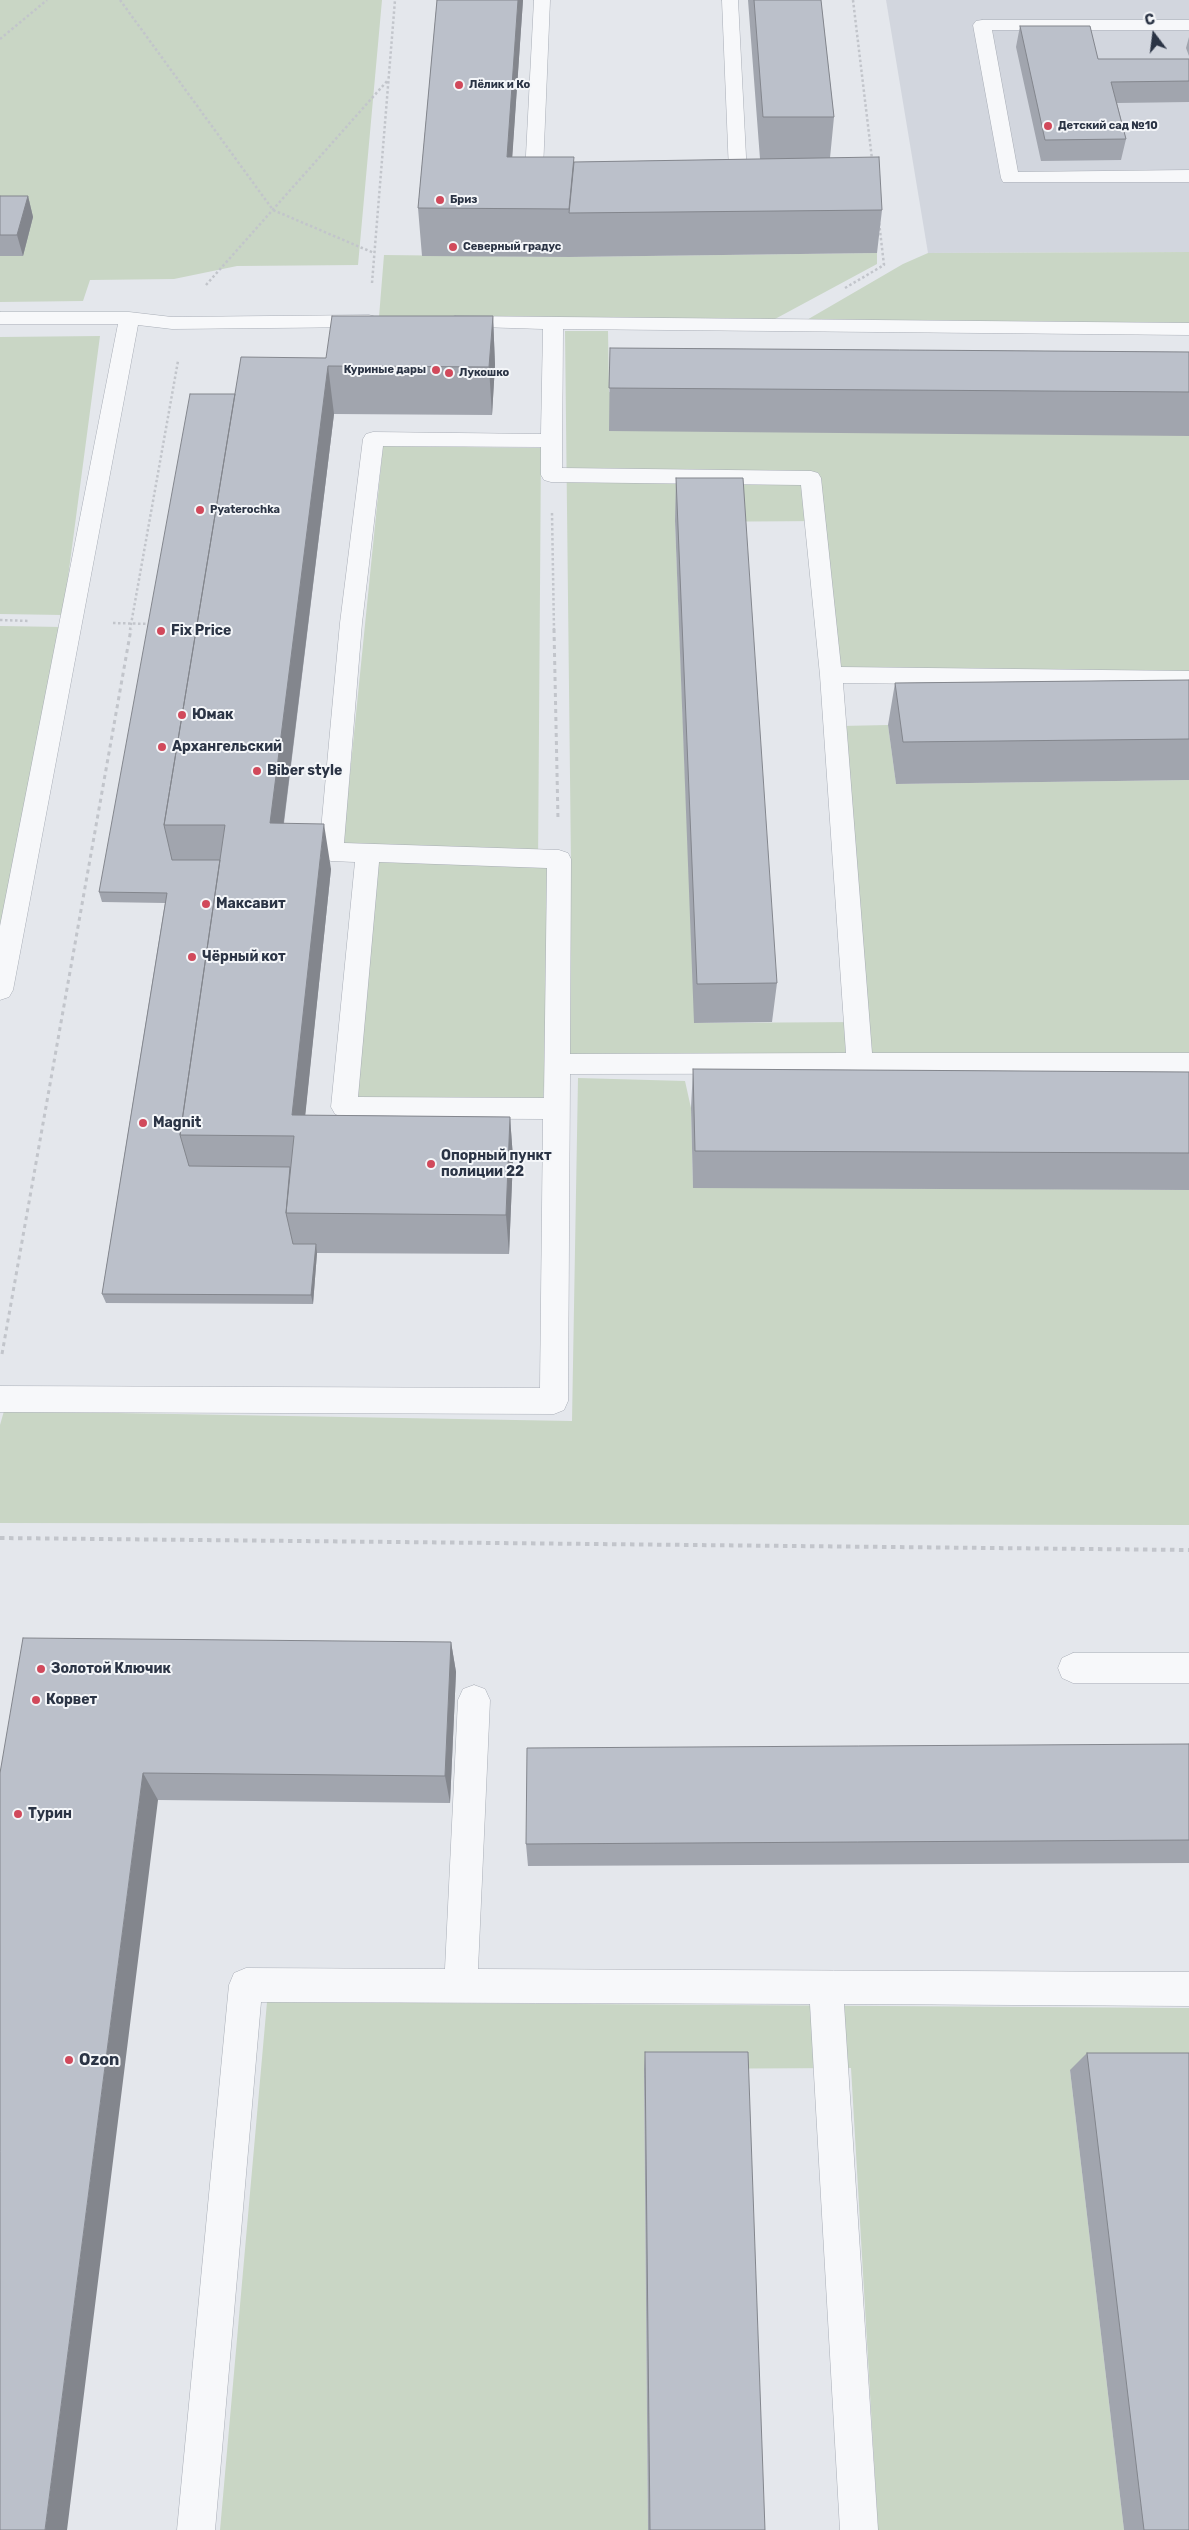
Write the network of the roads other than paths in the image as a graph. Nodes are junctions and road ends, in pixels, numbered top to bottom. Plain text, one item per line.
1 (542, 0) edge
2 (730, 0) edge
3 (1189, 25) edge
4 (1189, 176) edge
5 (552, 196) edge
6 (719, 197) edge
7 (0, 318) edge
8 (129, 318) junction
9 (379, 322) edge
10 (437, 322) edge
11 (553, 323) junction
12 (1189, 329) edge
13 (552, 441) junction
14 (831, 675) junction
15 (1189, 679) edge
16 (368, 853) junction
17 (0, 990) edge
18 (1189, 1063) edge
19 (557, 1064) junction
20 (860, 1064) junction
21 (556, 1109) junction
22 (0, 1400) edge
23 (1073, 1668) dead end
24 (1189, 1668) edge
25 (474, 1700) dead end
26 (461, 1986) junction
27 (826, 1988) junction
28 (1189, 1989) edge
29 (196, 2530) edge
30 (859, 2530) edge

1 - 5 lane
2 - 6 lane
3 - 4 lane
7 - 8 lane
8 - 9 lane
8 - 17 lane
10 - 11 lane
11 - 12 lane
11 - 13 lane
13 - 14 lane
13 - 16 lane
14 - 15 lane
14 - 20 lane
16 - 19 lane
16 - 21 lane
18 - 20 lane
19 - 20 lane
19 - 21 lane
21 - 22 lane
23 - 24 lane
25 - 26 lane
26 - 27 lane
26 - 29 lane
27 - 28 lane
27 - 30 lane

